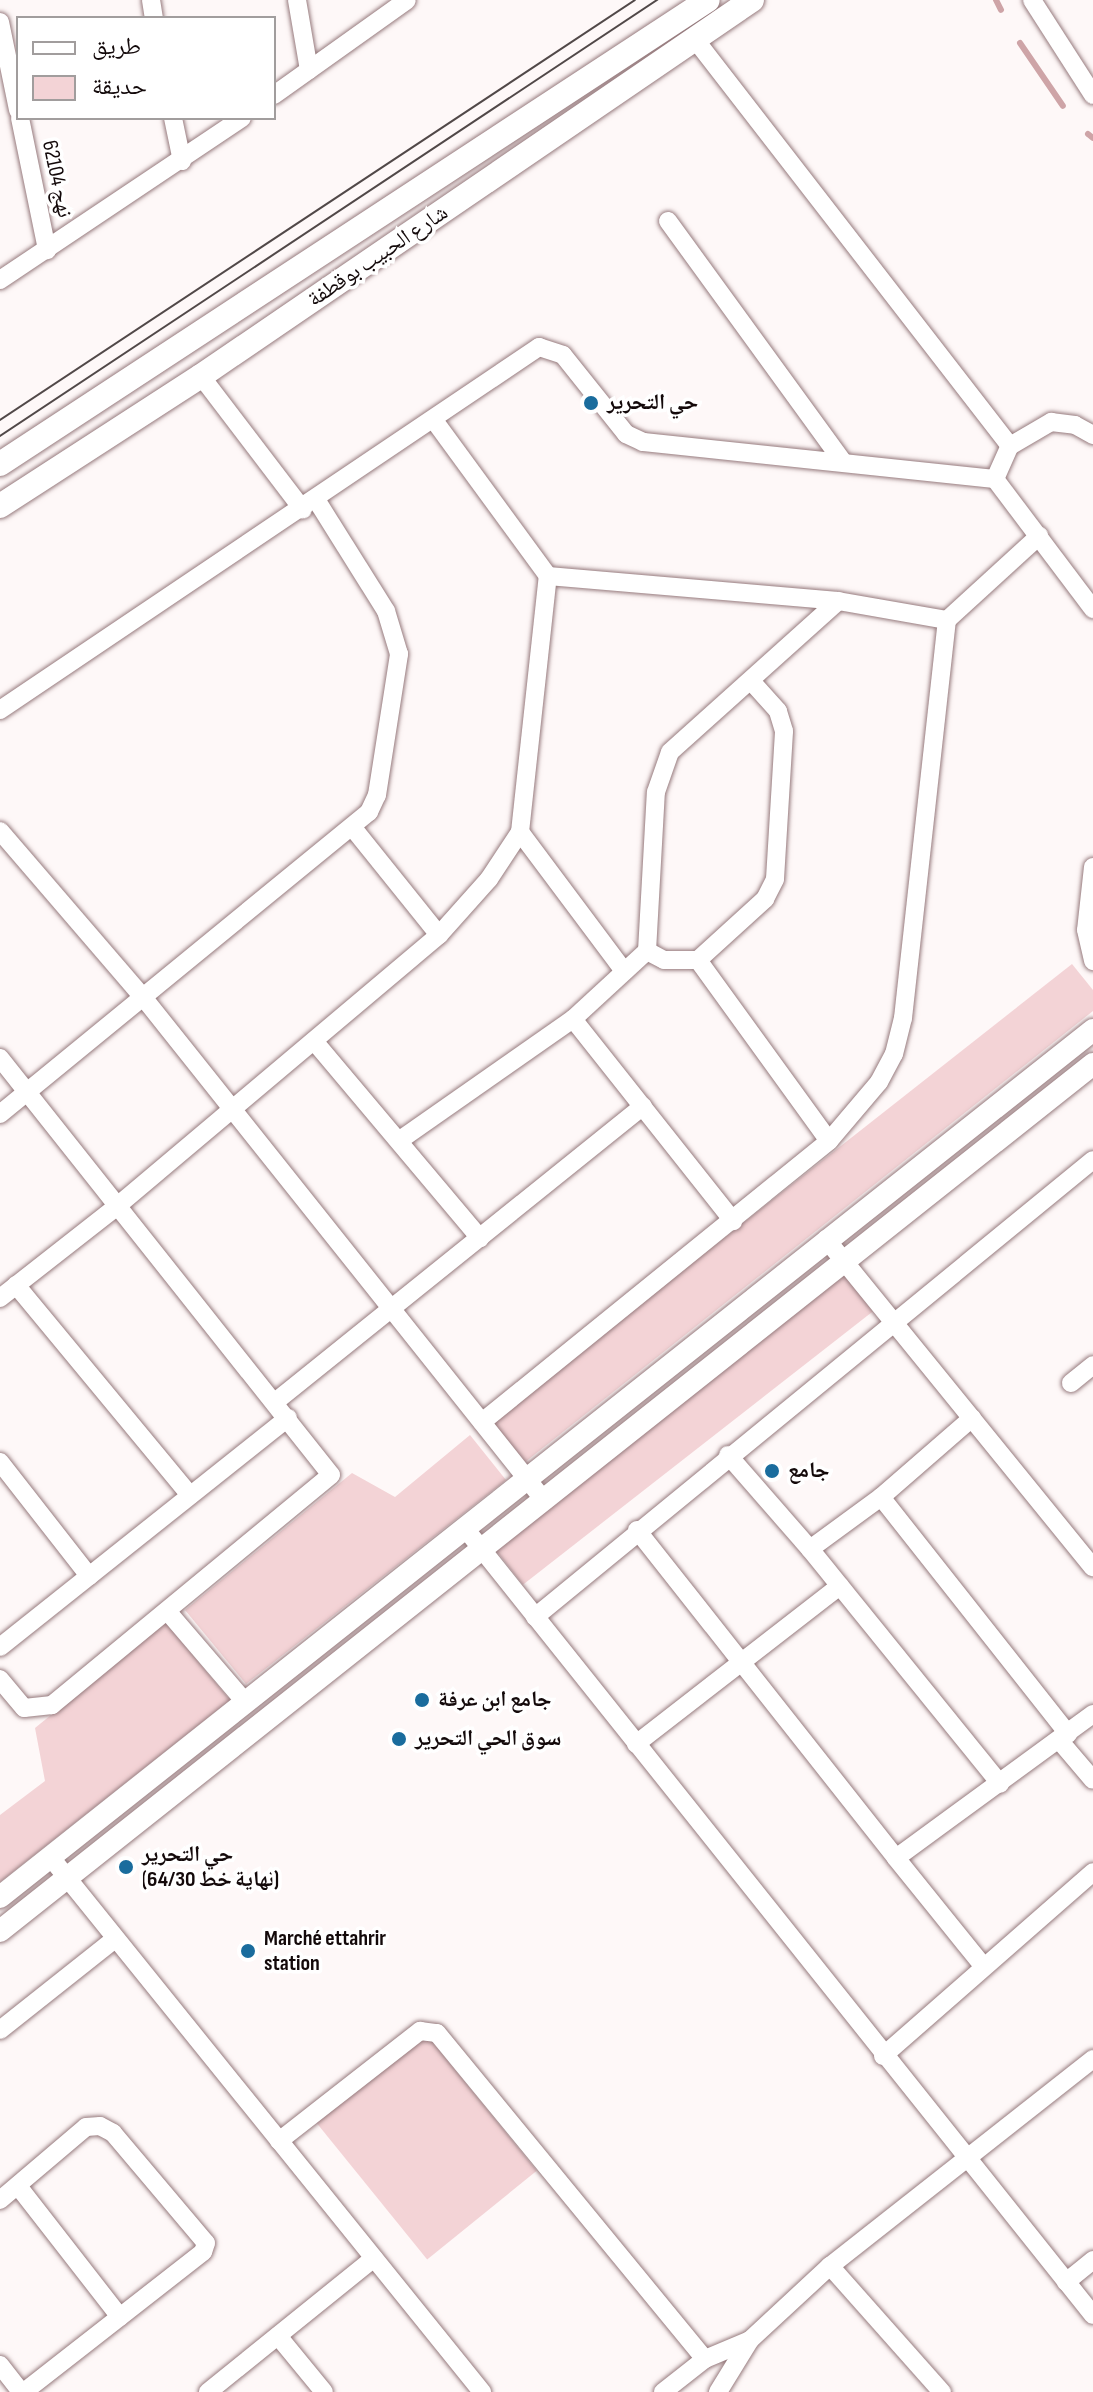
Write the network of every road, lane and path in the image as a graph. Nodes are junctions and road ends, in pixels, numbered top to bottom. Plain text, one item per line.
1 (297, 0) edge
2 (407, 0) edge
3 (708, 0) edge
4 (752, 0) edge
5 (1032, 0) edge
6 (0, 22) edge
7 (694, 38) junction
8 (309, 70) junction
9 (276, 94) edge
10 (1093, 95) edge
11 (16, 100) edge
12 (20, 120) edge
13 (173, 120) edge
14 (239, 120) edge
15 (182, 161) junction
16 (668, 221) dead end
17 (47, 250) junction
18 (0, 280) edge
19 (201, 376) junction
20 (434, 420) junction
21 (1093, 435) edge
22 (1010, 446) junction
23 (843, 462) junction
24 (0, 464) edge
25 (995, 479) junction
26 (0, 506) edge
27 (310, 506) junction
28 (1039, 536) junction
29 (548, 576) junction
30 (838, 601) junction
31 (1093, 609) edge
32 (947, 620) junction
33 (752, 682) junction
34 (0, 710) edge
35 (353, 828) junction
36 (0, 831) edge
37 (520, 832) junction
38 (1093, 867) edge
39 (439, 935) junction
40 (647, 951) junction
41 (698, 960) junction
42 (1093, 961) edge
43 (624, 971) junction
44 (143, 997) junction
45 (573, 1019) junction
46 (1093, 1030) edge
47 (314, 1041) junction
48 (0, 1058) edge
49 (1093, 1064) edge
50 (29, 1091) junction
51 (643, 1106) junction
52 (231, 1109) junction
53 (0, 1114) edge
54 (400, 1140) junction
55 (829, 1141) junction
56 (1093, 1160) edge
57 (116, 1207) junction
58 (733, 1221) junction
59 (480, 1238) junction
60 (826, 1239) junction
61 (844, 1260) junction
62 (16, 1285) junction
63 (0, 1298) edge
64 (391, 1309) junction
65 (895, 1324) junction
66 (1093, 1365) edge
67 (1071, 1383) dead end
68 (275, 1402) junction
69 (288, 1418) junction
70 (972, 1418) junction
71 (482, 1422) junction
72 (728, 1455) junction
73 (0, 1462) edge
74 (527, 1478) junction
75 (190, 1495) junction
76 (881, 1497) junction
77 (543, 1499) junction
78 (464, 1527) junction
79 (637, 1530) junction
80 (482, 1549) junction
81 (810, 1549) junction
82 (1093, 1567) edge
83 (89, 1576) junction
84 (840, 1586) junction
85 (168, 1612) junction
86 (535, 1617) junction
87 (0, 1647) edge
88 (742, 1665) junction
89 (0, 1679) edge
90 (246, 1703) junction
91 (1093, 1714) edge
92 (1063, 1737) junction
93 (636, 1744) junction
94 (1093, 1780) edge
95 (1000, 1784) junction
96 (896, 1858) junction
97 (52, 1859) junction
98 (1093, 1872) edge
99 (67, 1878) junction
100 (0, 1897) edge
101 (3, 1923) edge
102 (115, 1939) junction
103 (984, 1967) junction
104 (0, 2030) edge
105 (883, 2056) junction
106 (1093, 2059) edge
107 (279, 2141) junction
108 (967, 2160) junction
109 (18, 2186) junction
110 (0, 2200) edge
111 (374, 2258) junction
112 (1093, 2260) edge
113 (830, 2266) junction
114 (1066, 2282) junction
115 (1093, 2315) edge
116 (120, 2317) junction
117 (278, 2336) junction
118 (750, 2340) junction
119 (705, 2359) junction
120 (0, 2365) edge
121 (22, 2392) edge
122 (208, 2392) edge
123 (324, 2392) edge
124 (482, 2392) edge
125 (663, 2392) edge
126 (718, 2392) edge
127 (942, 2392) edge

1 - 8 street
2 - 8 street
3 - 24 main road, شارع الحبيب بوقطفة
4 - 7 main road, شارع الحبيب بوقطفة
5 - 10 street
6 - 11 street
7 - 19 main road, شارع الحبيب بوقطفة
7 - 22 street
8 - 9 street
12 - 17 street, نهج 62104
13 - 15 street
14 - 15 street
15 - 17 street
16 - 23 street
17 - 18 street
19 - 26 main road, شارع الحبيب بوقطفة
19 - 27 street
20 - 23 street
20 - 27 street
20 - 29 street
21 - 22 street
22 - 25 street
23 - 25 street
25 - 28 street
27 - 34 street
27 - 35 street
28 - 31 street
28 - 32 street
29 - 30 street
29 - 37 street
30 - 32 street
30 - 33 street
32 - 55 street
33 - 40 street
33 - 41 street
35 - 39 street
35 - 44 street
36 - 44 street
37 - 39 street
37 - 43 street
38 - 42 street
39 - 47 street
40 - 41 street
40 - 43 street
41 - 55 street
43 - 45 street
44 - 50 street
44 - 52 street
45 - 51 street
45 - 54 street
46 - 60 street
47 - 52 street
47 - 54 street
48 - 50 street
49 - 61 street
50 - 53 street
50 - 57 street
51 - 58 street
51 - 59 street
52 - 57 street
52 - 64 street
54 - 59 street
55 - 58 street
56 - 65 street
57 - 62 street
57 - 68 street
58 - 71 street
59 - 64 street
60 - 61 street
60 - 74 street
61 - 65 street
61 - 77 street
62 - 63 street
62 - 75 street
64 - 68 street
64 - 71 street
65 - 70 street
65 - 72 street
66 - 67 street
68 - 69 street
69 - 75 street
69 - 85 street
70 - 76 street
70 - 82 street
71 - 74 street
72 - 79 street
72 - 81 street
73 - 83 street
74 - 77 street
74 - 78 street
75 - 83 street
76 - 81 street
76 - 92 street
77 - 80 street
78 - 80 street
78 - 90 street
79 - 86 street
79 - 88 street
80 - 86 street
80 - 99 street
81 - 84 street
83 - 87 street
84 - 88 street
84 - 95 street
85 - 89 street
85 - 90 street
86 - 93 street
88 - 93 street
88 - 96 street
90 - 97 street
91 - 92 street
92 - 94 street
92 - 95 street
93 - 105 street
95 - 96 street
96 - 103 street
97 - 99 street
97 - 100 street
98 - 103 street
99 - 101 street
99 - 102 street
102 - 104 street
102 - 107 street
103 - 105 street
105 - 108 street
106 - 108 street
107 - 111 street
107 - 119 street
108 - 113 street
108 - 114 street
109 - 110 street
109 - 116 street
109 - 116 street
111 - 117 street
111 - 124 street
112 - 114 street
113 - 118 street
113 - 127 street
114 - 115 street
116 - 121 street
117 - 122 street
117 - 123 street
118 - 119 street
118 - 126 street
119 - 125 street
120 - 121 street

